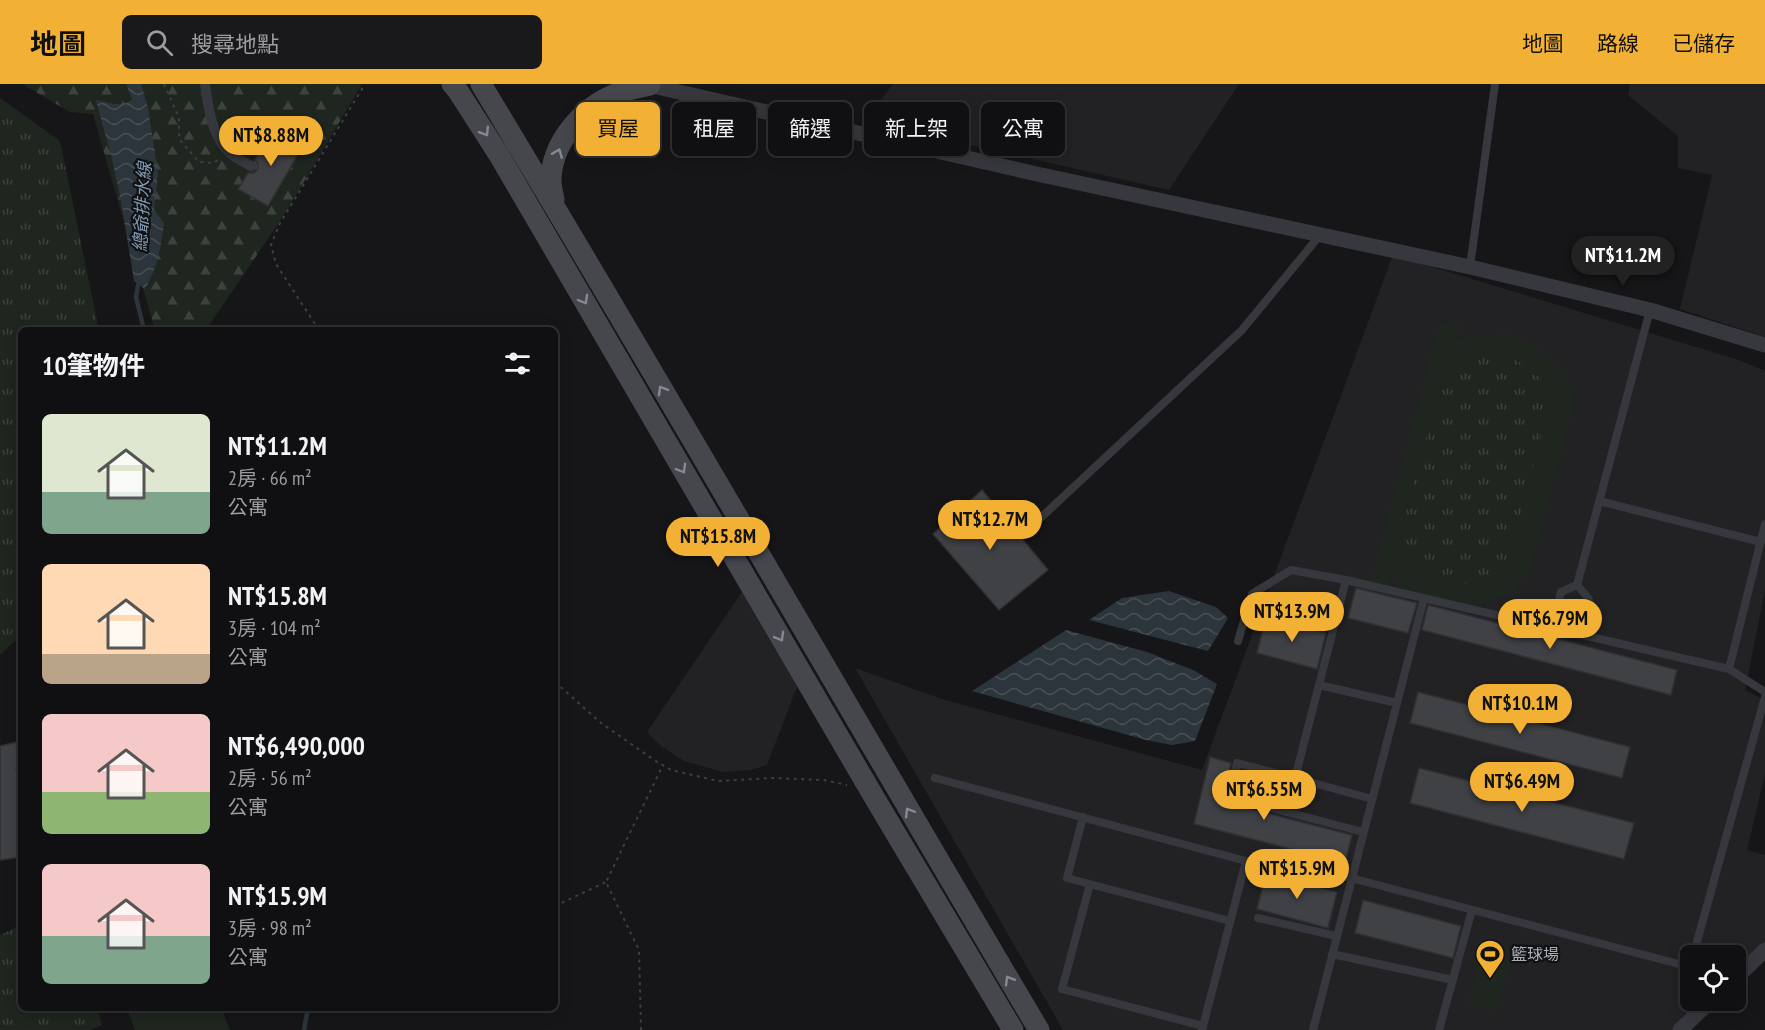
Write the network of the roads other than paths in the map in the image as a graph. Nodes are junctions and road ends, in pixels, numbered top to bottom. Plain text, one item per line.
1 (205, 84) edge
2 (452, 84) edge
3 (481, 84) edge
4 (1495, 84) edge
5 (647, 85) edge
6 (251, 166) dead end
7 (556, 209) junction
8 (1320, 235) junction
9 (1470, 267) junction
10 (1650, 310) junction
11 (1765, 345) edge
12 (1599, 501) junction
13 (1765, 524) edge
14 (1033, 525) dead end
15 (1761, 542) junction
16 (1346, 580) junction
17 (1577, 585) junction
18 (1424, 598) junction
19 (1552, 628) junction
20 (1586, 636) junction
21 (1238, 641) dead end
22 (1729, 669) junction
23 (1319, 685) junction
24 (1765, 692) edge
25 (1765, 698) edge
26 (1397, 703) junction
27 (935, 778) dead end
28 (1295, 778) junction
29 (1372, 799) junction
30 (1083, 817) junction
31 (1363, 832) junction
32 (1246, 861) junction
33 (1351, 878) junction
34 (1090, 884) junction
35 (1472, 910) junction
36 (1258, 918) dead end
37 (1230, 921) junction
38 (1336, 936) junction
39 (1696, 945) edge
40 (1765, 950) edge
41 (1332, 954) junction
42 (1680, 963) edge
43 (1746, 968) edge
44 (1453, 980) junction
45 (1700, 1011) edge
46 (1203, 1028) edge
47 (1013, 1030) edge
48 (1039, 1030) edge
49 (1313, 1030) edge
50 (1439, 1030) edge
51 (1680, 1030) edge

1 - 6 street
2 -> 47 main road
3 - 7 main road
4 - 9 lane
7 -> 5 main road
5 - 8 street
48 -> 7 main road
8 - 9 street
8 - 14 lane
9 - 10 street
10 - 11 street
10 - 12 lane
12 - 15 lane
12 - 17 lane
13 - 15 lane
15 - 22 lane
16 - 18 lane
16 - 21 lane
16 - 23 lane
17 - 19 lane
17 - 20 lane
18 - 19 lane
18 - 26 lane
19 - 20 lane
20 - 22 lane
22 - 24 lane
23 - 26 lane
23 - 28 lane
25 - 39 lane
26 - 29 lane
27 - 30 lane
28 - 29 lane
28 - 31 lane
29 - 31 lane
30 - 32 lane
30 - 34 lane
31 - 33 lane
32 - 33 lane
32 - 37 lane
33 - 35 lane
33 - 38 lane
34 - 37 lane
34 - 46 lane
35 - 42 lane
35 - 44 lane
36 - 38 lane
37 - 46 lane
38 - 41 lane
40 - 43 street
41 - 44 lane
41 - 49 lane
44 - 50 lane
45 - 51 street

